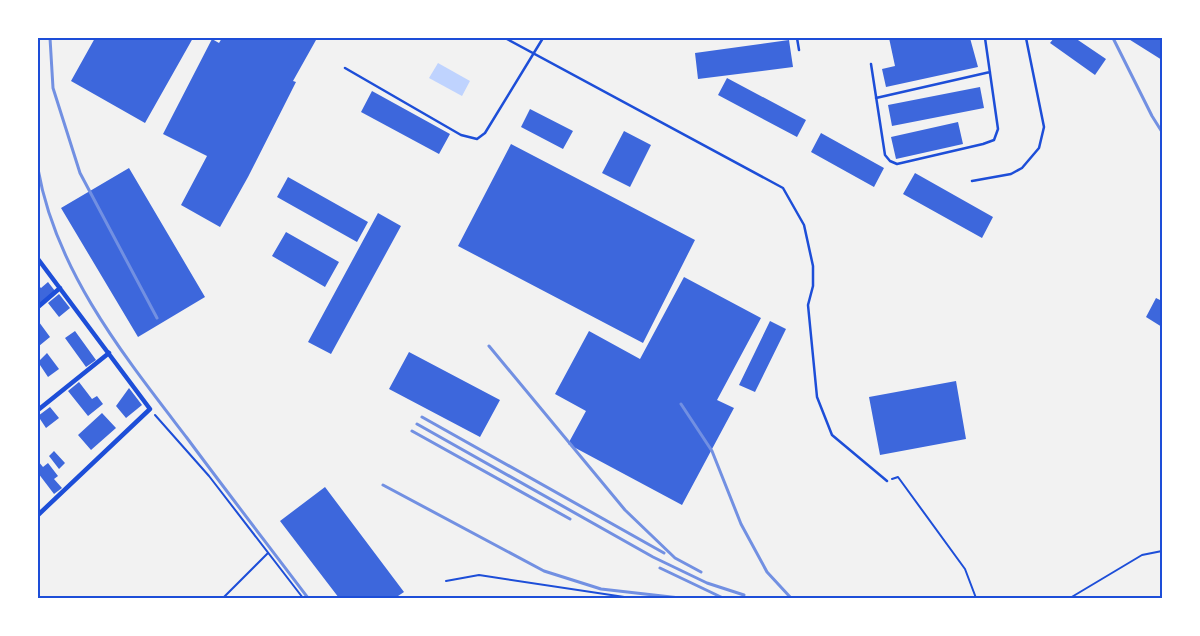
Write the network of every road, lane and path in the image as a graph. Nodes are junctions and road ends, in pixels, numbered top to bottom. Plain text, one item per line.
1 (505, 38) edge
2 (543, 38) edge
3 (797, 38) edge
4 (985, 38) edge
5 (1026, 38) edge
6 (799, 50) dead end
7 (535, 53) junction
8 (870, 64) dead end
9 (345, 68) dead end
10 (990, 72) junction
11 (876, 98) junction
12 (972, 181) dead end
13 (38, 259) edge
14 (60, 288) junction
15 (38, 307) edge
16 (109, 353) junction
17 (150, 409) junction
18 (38, 410) edge
19 (887, 480) joint
20 (38, 515) edge
21 (1162, 551) edge
22 (268, 553) junction
23 (446, 581) dead end
24 (223, 598) edge
25 (303, 598) edge
26 (630, 598) edge
27 (976, 598) edge
28 (1070, 598) edge

1 - 7 lane
2 - 7 lane
3 - 6 lane
4 - 10 lane
5 - 12 lane
7 - 9 lane
7 - 19 lane
8 - 11 lane
10 - 11 lane
10 - 11 lane
13 - 14 street
14 - 15 street
14 - 16 street
16 - 17 street
16 - 18 street
17 - 20 street
17 - 22 path
19 - 27 path
21 - 28 path
22 - 24 path
22 - 25 path
23 - 26 path

